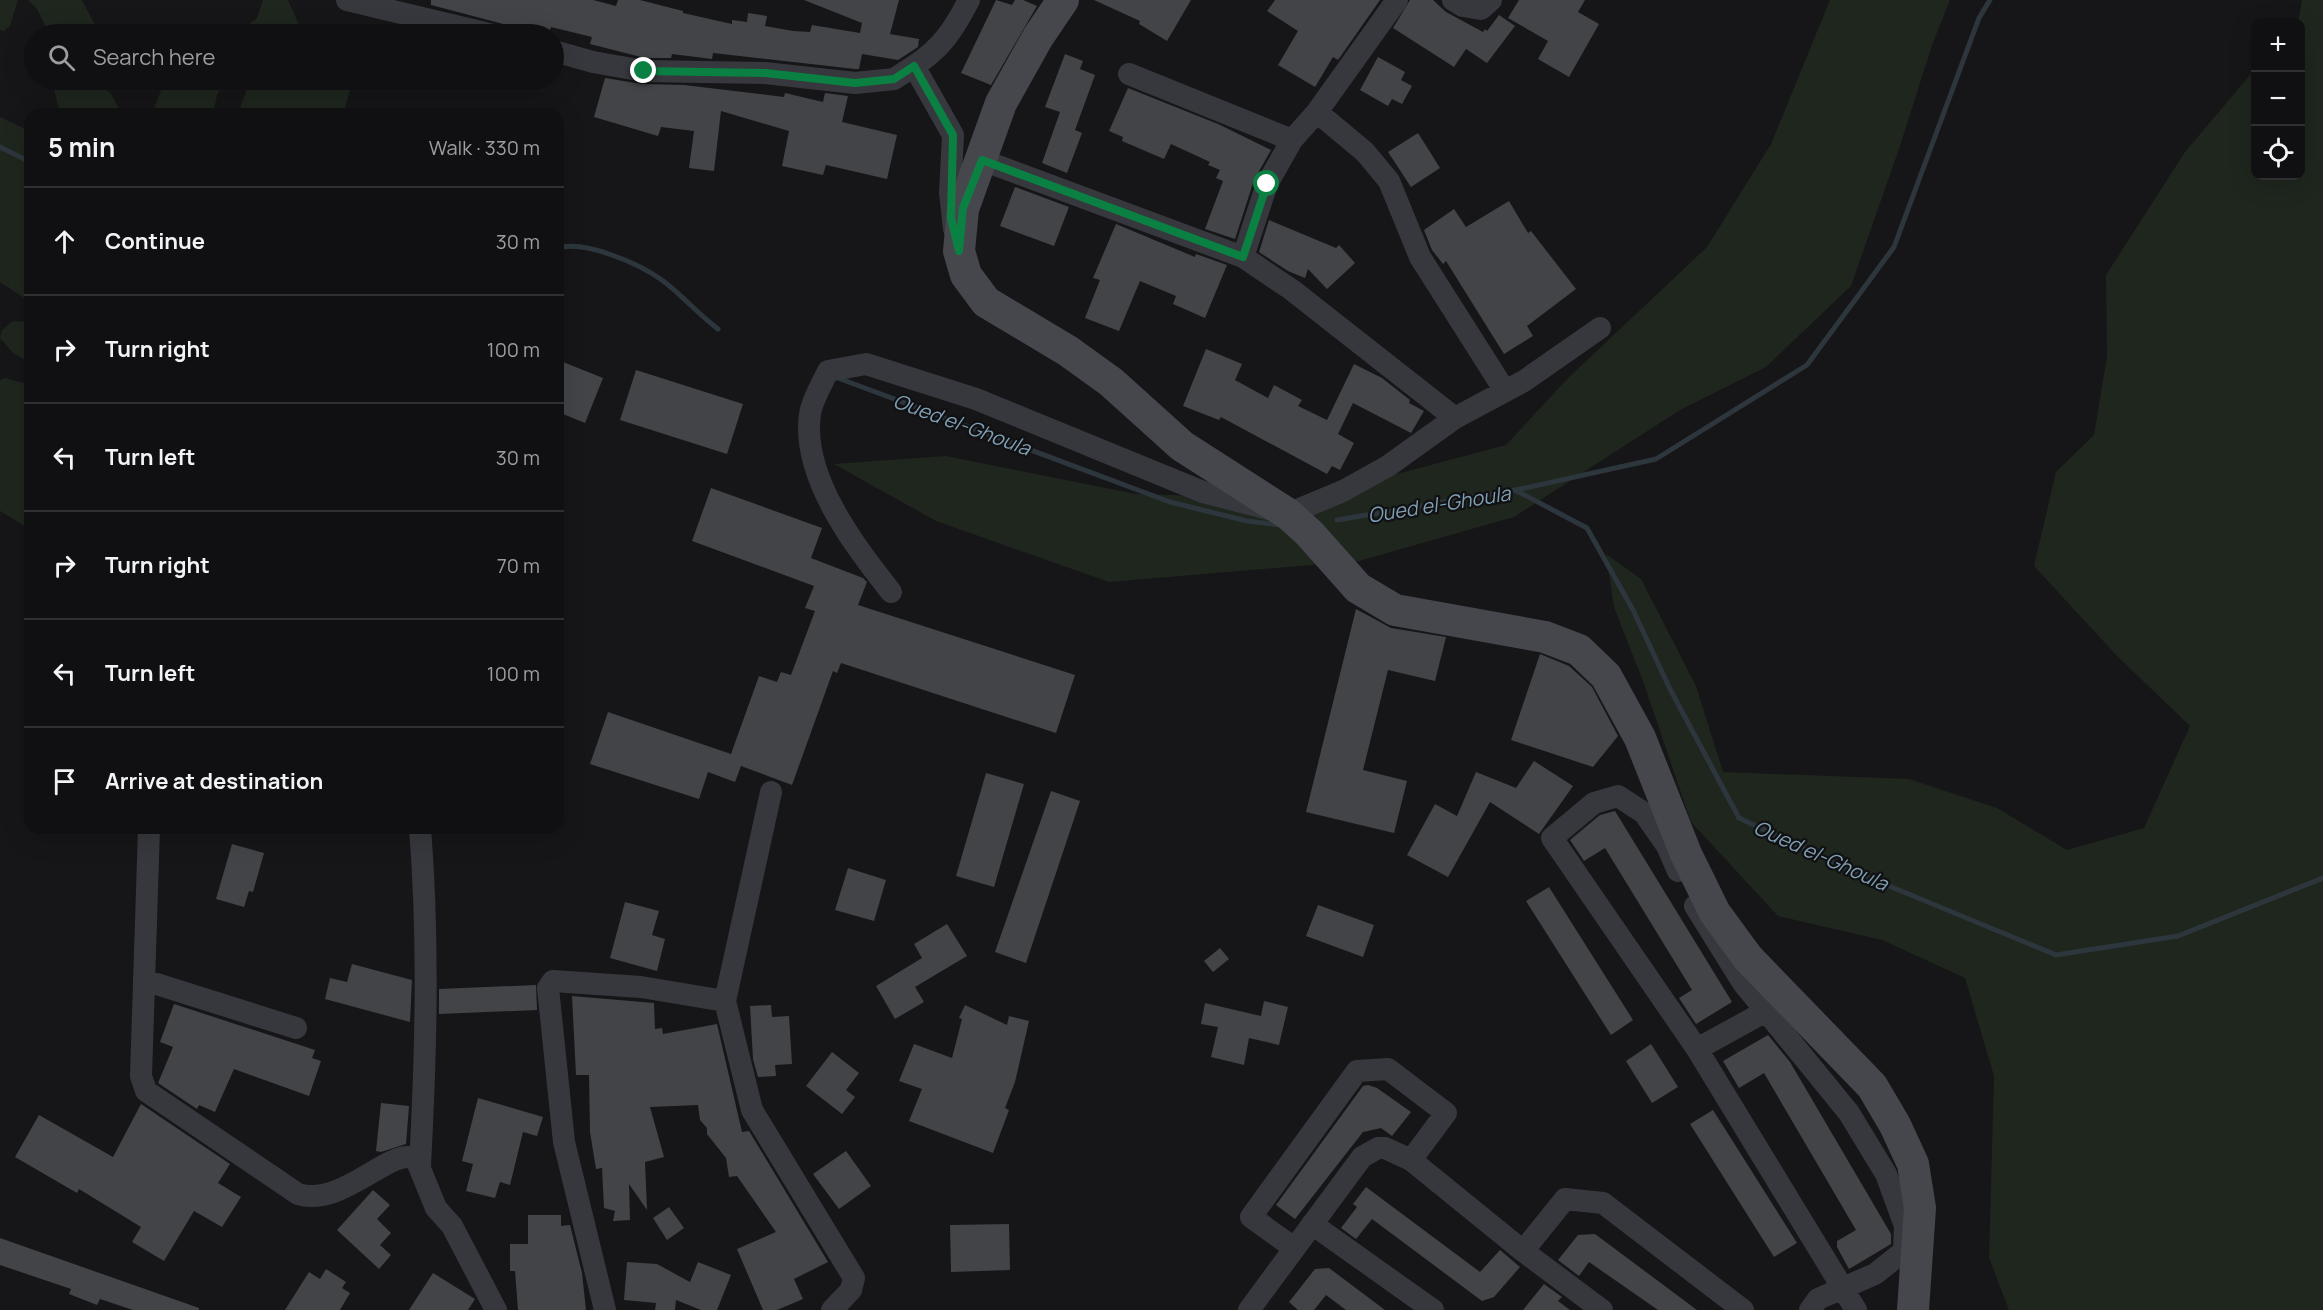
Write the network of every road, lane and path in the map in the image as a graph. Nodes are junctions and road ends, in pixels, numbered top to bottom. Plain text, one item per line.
1 (347, 0) edge
2 (969, 0) edge
3 (1063, 0) edge
4 (1397, 0) edge
5 (1453, 0) edge
6 (1491, 0) edge
7 (447, 24) edge
8 (564, 54) edge
9 (914, 66) junction
10 (1129, 74) dead end
11 (1317, 112) junction
12 (1292, 140) junction
13 (982, 160) junction
14 (959, 251) junction
15 (1243, 257) junction
16 (1600, 328) dead end
17 (1505, 391) junction
18 (1455, 418) junction
19 (1288, 514) junction
20 (891, 592) dead end
21 (771, 792) dead end
22 (149, 834) edge
23 (420, 834) edge
24 (144, 980) junction
25 (725, 1001) junction
26 (1776, 1005) junction
27 (296, 1028) dead end
28 (1697, 1049) junction
29 (1411, 1160) junction
30 (420, 1165) junction
31 (1312, 1224) junction
32 (1294, 1248) junction
33 (1523, 1251) junction
34 (1842, 1286) junction
35 (496, 1310) edge
36 (605, 1310) edge
37 (832, 1310) edge
38 (1249, 1310) edge
39 (1433, 1310) edge
40 (1602, 1310) edge
41 (1743, 1310) edge
42 (1810, 1310) edge
43 (1856, 1310) edge
44 (1913, 1310) edge

1 - 7 street
2 - 9 street
3 - 13 main road
4 - 11 street
5 - 6 street
8 - 9 street
9 - 14 street
10 - 12 street
11 - 12 street
11 - 17 street
12 - 15 street
13 - 14 main road
13 - 15 street
14 - 19 main road
15 - 18 street
16 - 17 street
17 - 18 street
18 - 19 street
19 - 20 street
19 - 26 main road
21 - 25 street
22 - 24 street
23 - 30 street
24 - 27 street
24 - 30 street
25 - 36 street
25 - 37 street
26 - 28 street
26 - 28 street
26 - 34 street
26 - 44 main road
28 - 34 street
29 - 31 street
29 - 32 street
29 - 33 street
30 - 35 street
31 - 32 street
31 - 39 street
32 - 38 street
33 - 40 street
33 - 41 street
34 - 42 street
34 - 43 street

